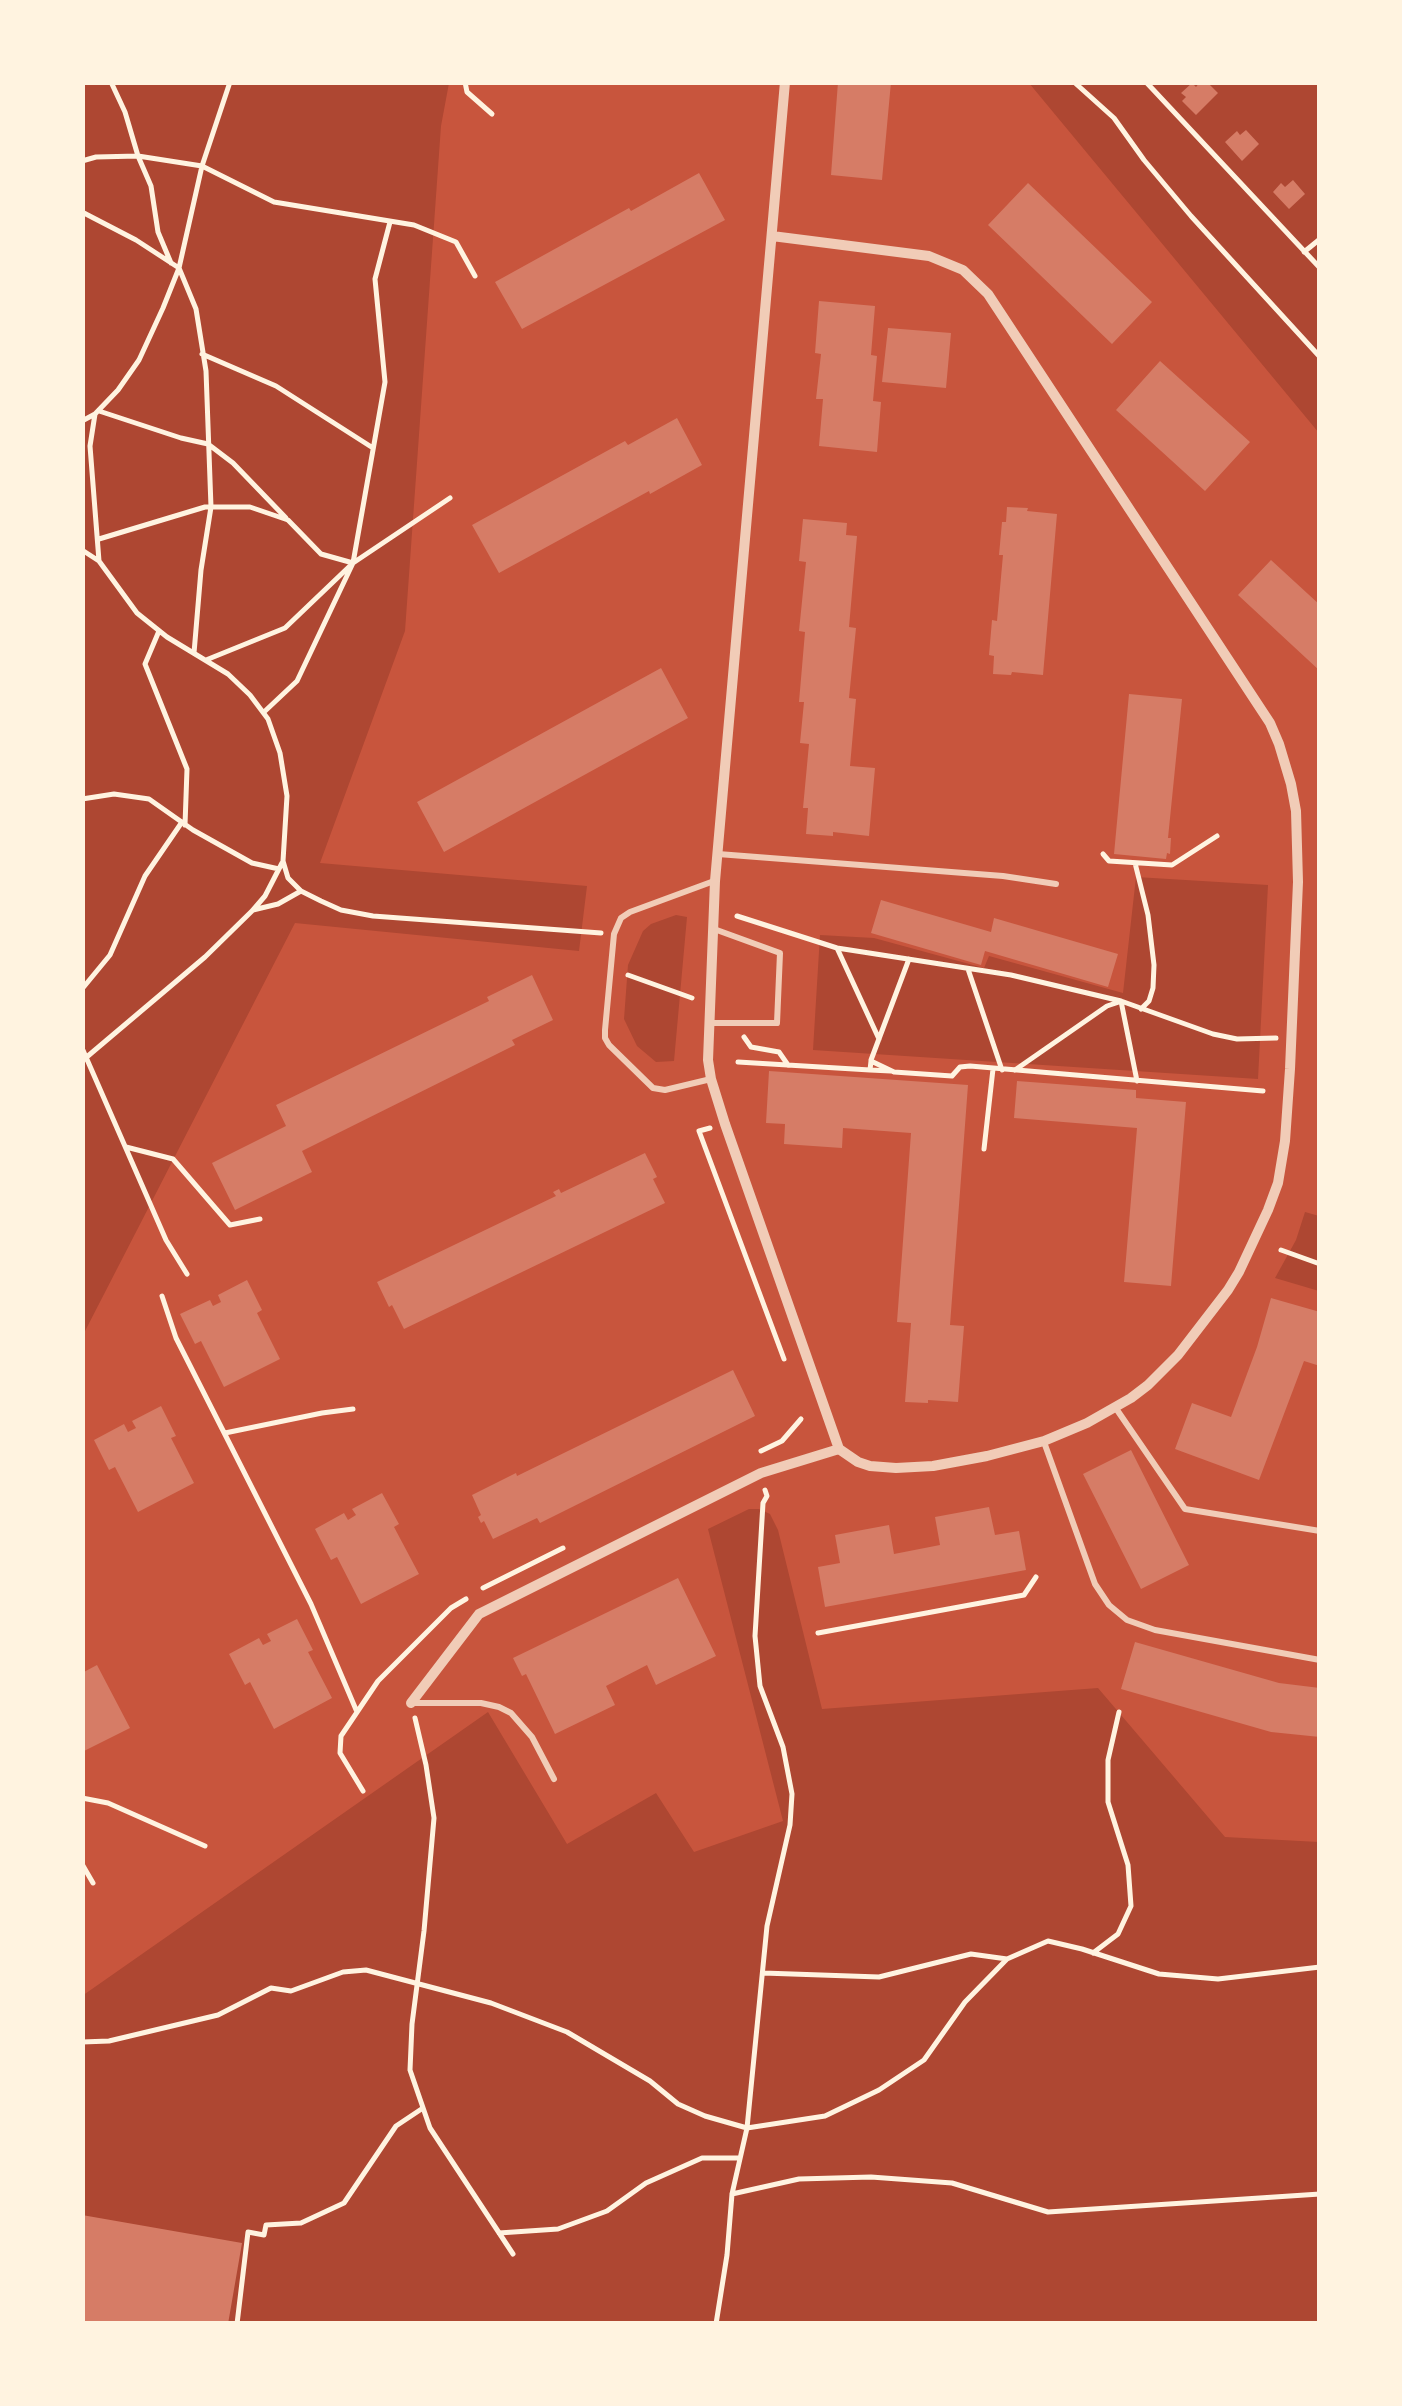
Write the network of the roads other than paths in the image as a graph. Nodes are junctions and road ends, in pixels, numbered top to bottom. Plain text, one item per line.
1 (785, 82) edge
2 (772, 236) junction
3 (718, 854) junction
4 (716, 881) junction
5 (1056, 884) dead end
6 (713, 928) junction
7 (709, 1024) junction
8 (712, 1079) junction
9 (1114, 1406) junction
10 (1044, 1441) junction
11 (840, 1448) junction
12 (1320, 1531) edge
13 (1320, 1660) edge
14 (412, 1703) joint
15 (554, 1779) dead end

1 - 2 street
2 - 3 street
2 - 9 street
3 - 4 street
3 - 5 lane
4 - 6 street
4 - 8 lane
6 - 7 street
6 - 7 lane
7 - 8 street
8 - 11 street
9 - 10 street
9 - 12 lane
10 - 11 street
10 - 13 lane
11 - 14 street
14 - 15 lane

